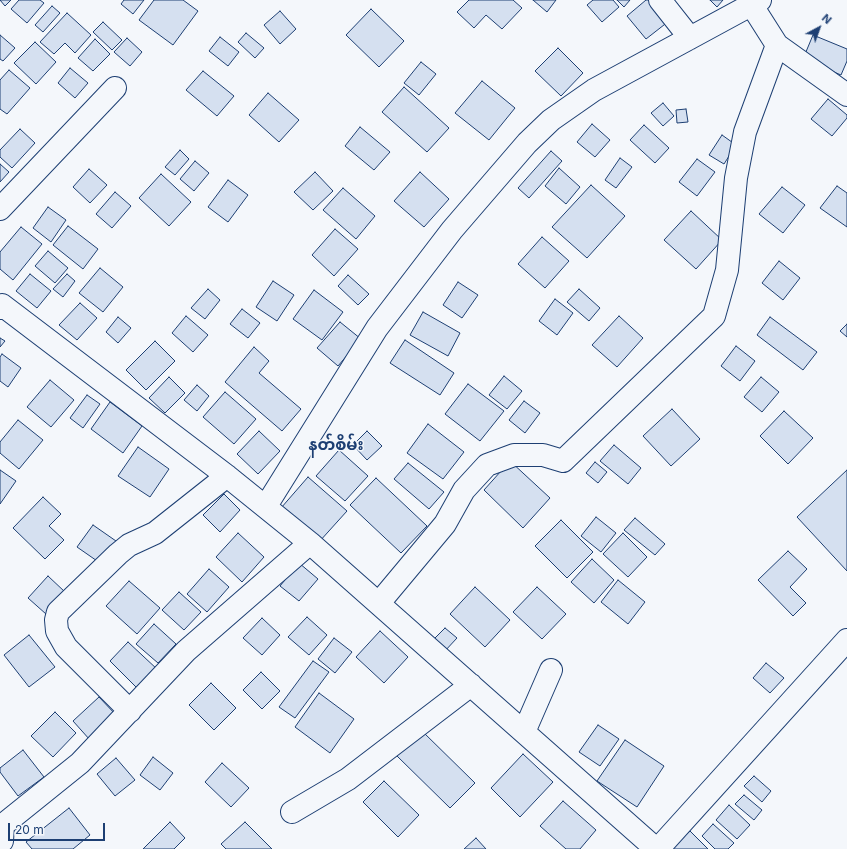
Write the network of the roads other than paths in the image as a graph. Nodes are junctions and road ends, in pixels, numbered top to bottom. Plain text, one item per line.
1 (660, 0) edge
2 (756, 2) edge
3 (690, 38) junction
4 (777, 45) junction
5 (115, 88) dead end
6 (847, 95) edge
7 (0, 209) edge
8 (1, 305) edge
9 (227, 476) junction
10 (266, 506) junction
11 (310, 543) junction
12 (379, 603) junction
13 (847, 640) edge
14 (551, 670) dead end
15 (471, 685) junction
16 (130, 711) junction
17 (524, 732) junction
18 (292, 812) dead end
19 (0, 840) edge
20 (657, 849) edge

1 - 3 street
2 - 3 street
2 - 4 street
3 - 10 street
4 - 6 street
4 - 12 street
5 - 7 street
8 - 9 street
9 - 10 street
9 - 16 street
10 - 11 street
11 - 12 street
11 - 16 street
12 - 15 street
13 - 20 street
14 - 17 street
15 - 17 street
15 - 18 street
16 - 19 street
17 - 20 street

